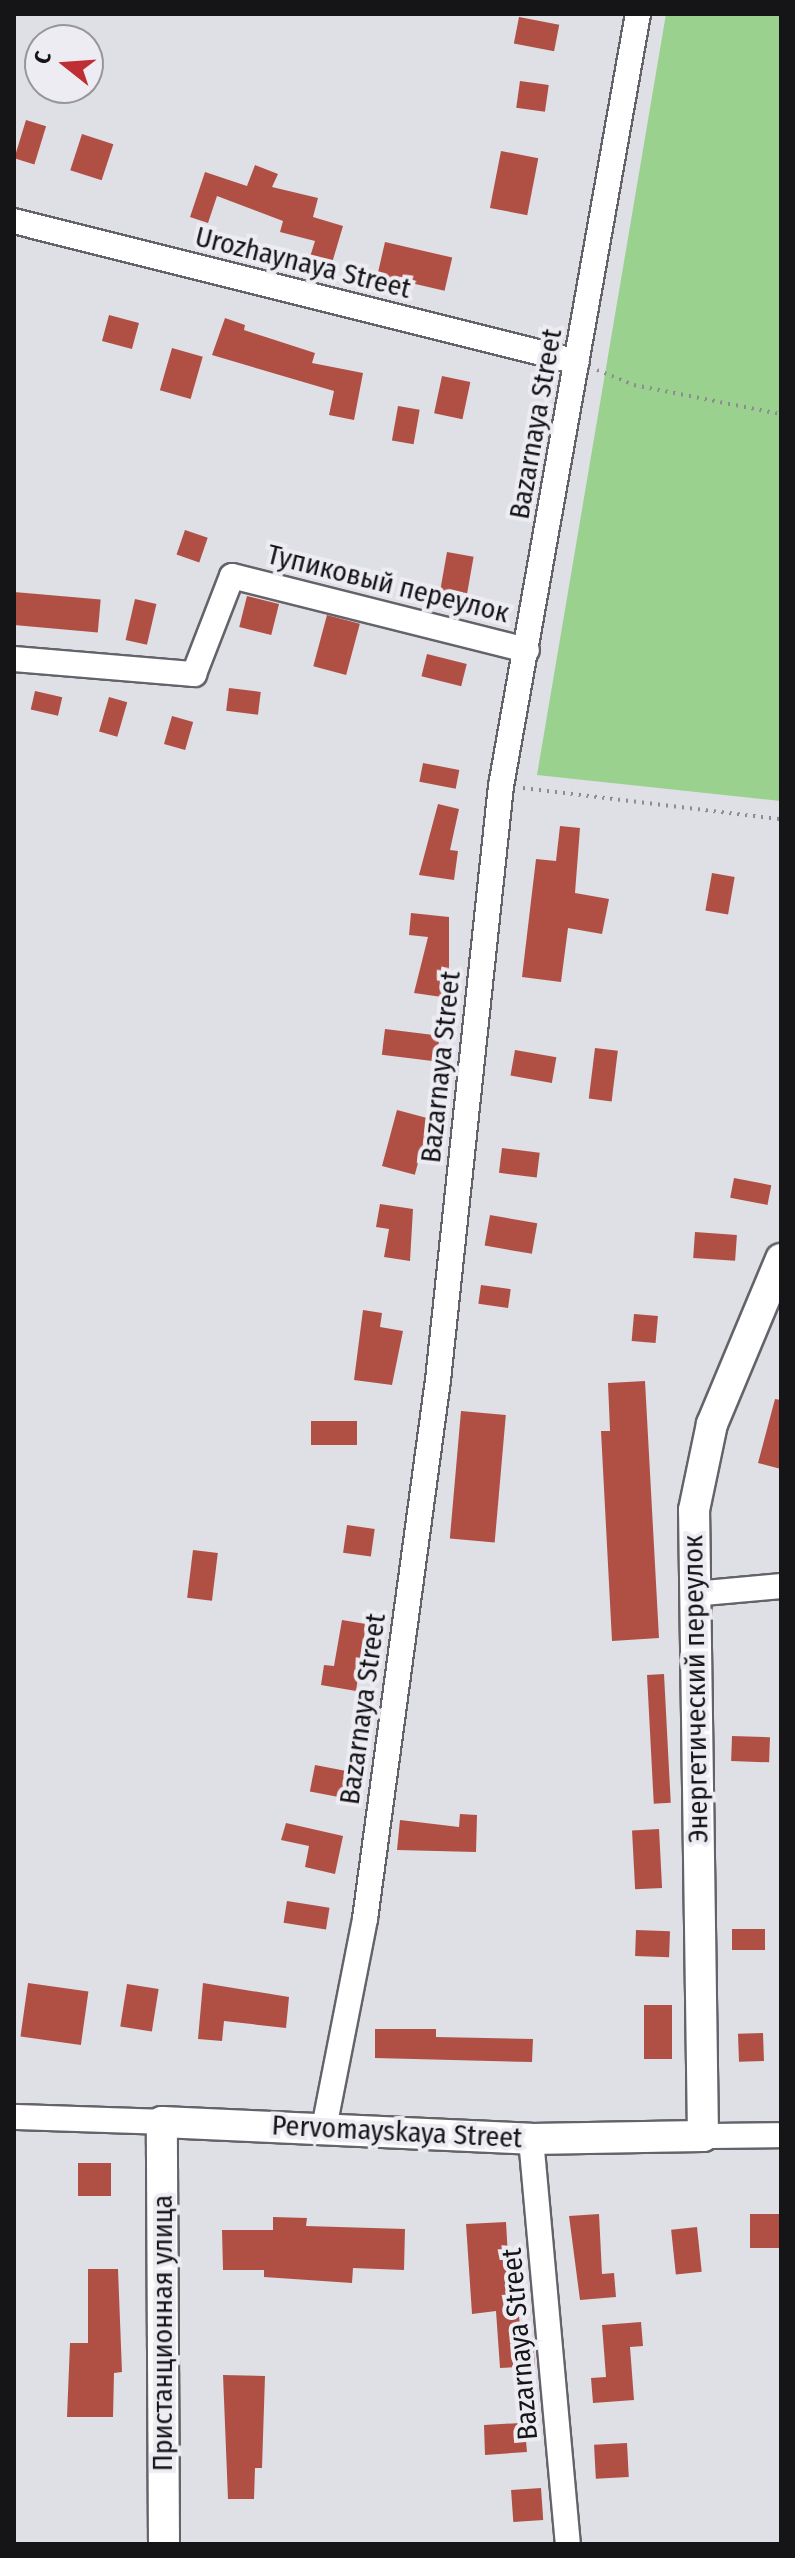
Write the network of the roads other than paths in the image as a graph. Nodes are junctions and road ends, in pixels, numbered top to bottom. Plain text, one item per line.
1 (638, 14) edge
2 (14, 221) edge
3 (577, 362) junction
4 (527, 650) junction
5 (14, 659) edge
6 (781, 1259) edge
7 (781, 1586) edge
8 (693, 1594) junction
9 (14, 2117) edge
10 (162, 2122) junction
11 (324, 2128) junction
12 (781, 2135) edge
13 (703, 2136) junction
14 (531, 2139) junction
15 (164, 2544) edge
16 (568, 2544) edge

1 - 3 street, Bazarnaya Street
2 - 3 street, Urozhaynaya Street
3 - 4 street, Bazarnaya Street
4 - 5 street, Тупиковый переулок
4 - 11 street, Bazarnaya Street
6 - 8 street, Энергетический переулок
7 - 8 street
8 - 13 street, Энергетический переулок
9 - 10 street, Pervomayskaya Street
10 - 11 street, Pervomayskaya Street
10 - 15 street, Пристанционная улица
11 - 14 street, Pervomayskaya Street
12 - 13 street, Pervomayskaya Street
13 - 14 street, Pervomayskaya Street
14 - 16 street, Bazarnaya Street

